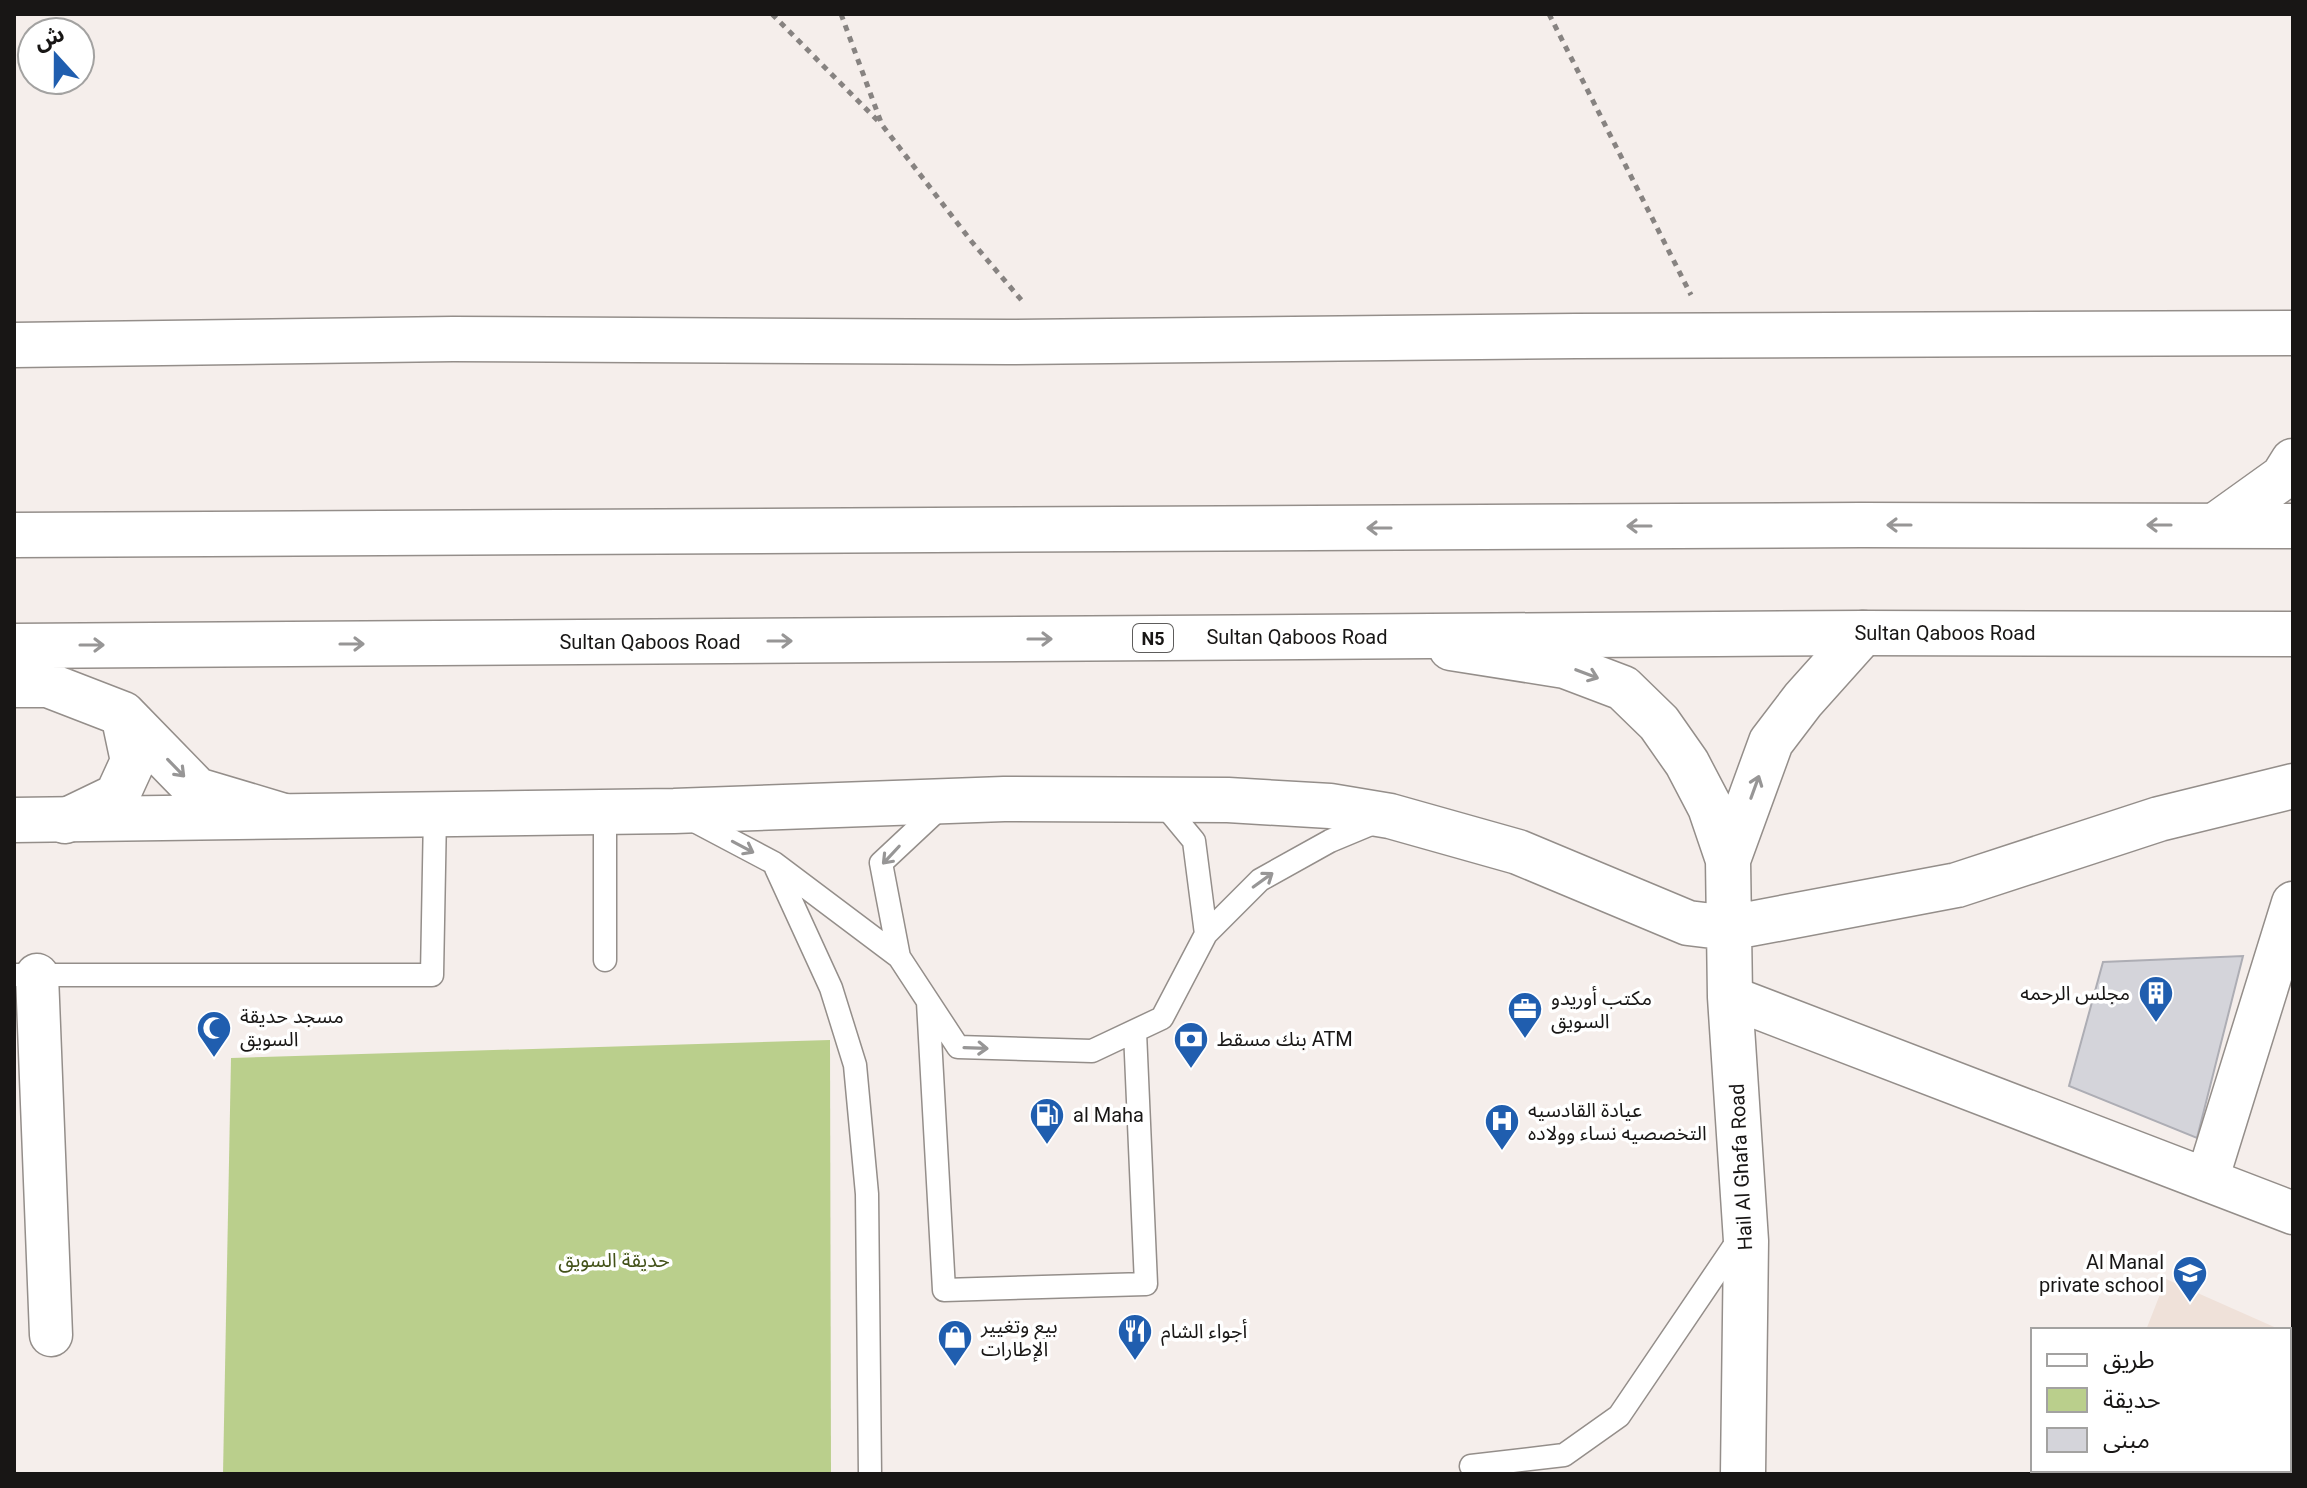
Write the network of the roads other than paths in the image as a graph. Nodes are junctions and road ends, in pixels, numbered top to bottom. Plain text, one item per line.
1 (2293, 333) edge
2 (14, 345) edge
3 (2293, 461) edge
4 (2216, 525) junction
5 (2293, 526) edge
6 (14, 535) edge
7 (1863, 633) junction
8 (2293, 634) edge
9 (1373, 637) junction
10 (14, 646) edge
11 (14, 685) edge
12 (123, 714) junction
13 (2293, 786) edge
14 (1160, 800) junction
15 (947, 801) junction
16 (605, 811) junction
17 (674, 811) junction
18 (435, 814) junction
19 (284, 816) junction
20 (1390, 816) junction
21 (14, 820) edge
22 (65, 821) junction
23 (1728, 860) junction
24 (774, 863) junction
25 (2293, 903) edge
26 (1729, 928) junction
27 (1206, 934) junction
28 (899, 957) junction
29 (605, 960) dead end
30 (26, 975) edge
31 (1730, 997) junction
32 (928, 1001) junction
33 (1135, 1032) junction
34 (28, 1108) edge
35 (2207, 1180) junction
36 (2293, 1213) edge
37 (1746, 1228) junction
38 (51, 1335) dead end
39 (1471, 1466) dead end
40 (870, 1474) edge
41 (1743, 1474) edge

1 - 2 main road
3 - 4 main road
4 - 5 main road
4 -> 6 main road
7 - 8 main road, Sultan Qaboos Road / N5
7 - 9 main road, Sultan Qaboos Road / N5
23 -> 7 main road, Hail Al Ghafa Road
10 -> 9 main road, Sultan Qaboos Road / N5
9 -> 23 main road, Hail Al Ghafa Road
11 - 12 main road
12 -> 19 main road
12 - 22 main road
13 - 26 main road
14 - 15 main road
14 - 20 main road
14 - 27 lane
15 - 17 main road
15 -> 28 lane
16 - 17 main road
16 - 18 main road
16 - 29 lane
17 -> 24 lane
18 - 19 main road
18 - 30 lane
19 - 22 main road
20 - 26 main road
27 -> 20 lane
21 - 22 main road
23 - 26 main road, Hail Al Ghafa Road
24 - 28 lane
24 - 40 lane
25 - 35 street
26 - 31 main road, Hail Al Ghafa Road
27 - 33 lane
28 - 32 lane
30 - 34 street
31 - 35 street
31 - 37 main road, Hail Al Ghafa Road
32 -> 33 lane
32 - 33 lane
34 - 38 street
35 - 36 street
37 - 39 lane
37 - 41 main road, Hail Al Ghafa Road

